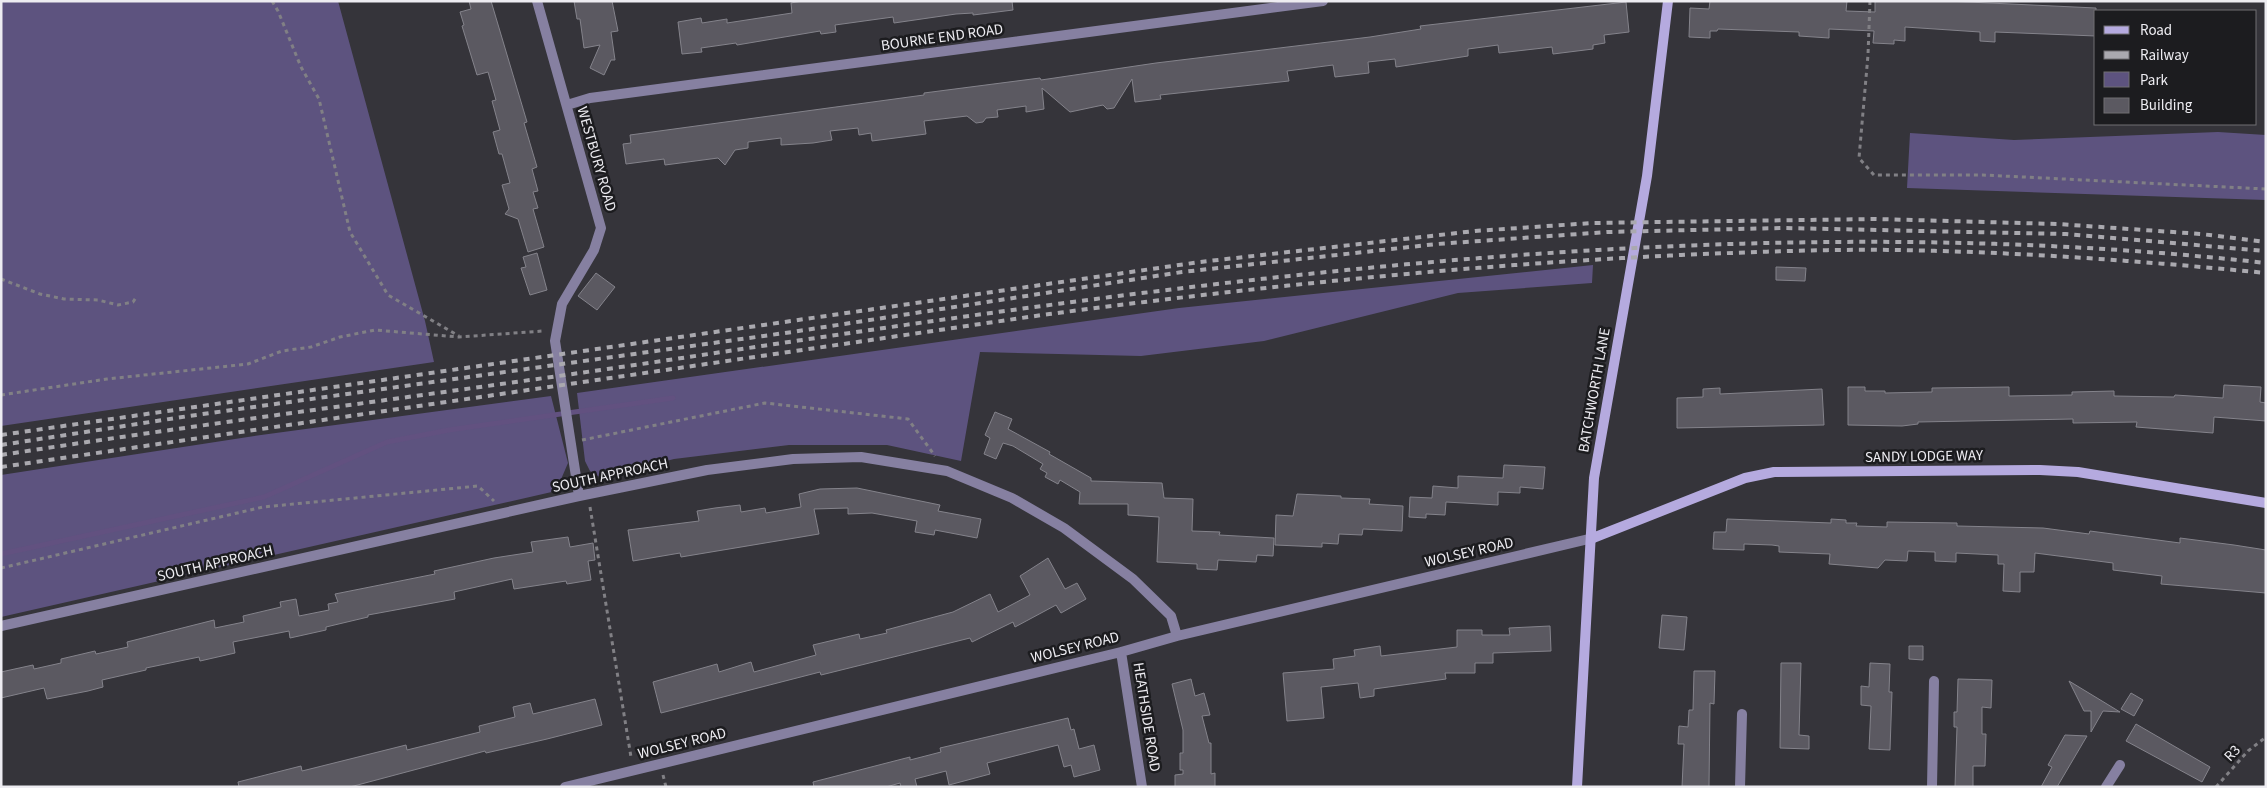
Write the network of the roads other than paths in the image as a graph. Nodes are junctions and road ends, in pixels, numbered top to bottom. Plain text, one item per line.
1 (537, 1) edge
2 (1323, 1) edge
3 (1668, 1) edge
4 (566, 105) junction
5 (579, 496) junction
6 (2266, 502) edge
7 (1593, 538) junction
8 (1, 626) edge
9 (1177, 636) junction
10 (1121, 652) junction
11 (1934, 681) dead end
12 (1742, 714) dead end
13 (2120, 765) dead end
14 (565, 787) edge
15 (1142, 787) edge
16 (1577, 787) edge
17 (1740, 787) edge
18 (1932, 787) edge
19 (2106, 787) edge

1 - 4 street, WESTBURY ROAD
2 - 4 street, BOURNE END ROAD
3 - 7 street, BATCHWORTH LANE
4 - 5 street, WESTBURY ROAD
5 - 8 street, SOUTH APPROACH
5 - 9 street, SOUTH APPROACH
6 - 7 street, SANDY LODGE WAY
7 - 9 street, WOLSEY ROAD
7 - 16 street, BATCHWORTH LANE
9 - 10 street, WOLSEY ROAD
10 - 14 street, WOLSEY ROAD
10 - 15 street, HEATHSIDE ROAD
11 - 18 street
12 - 17 street
13 - 19 street

